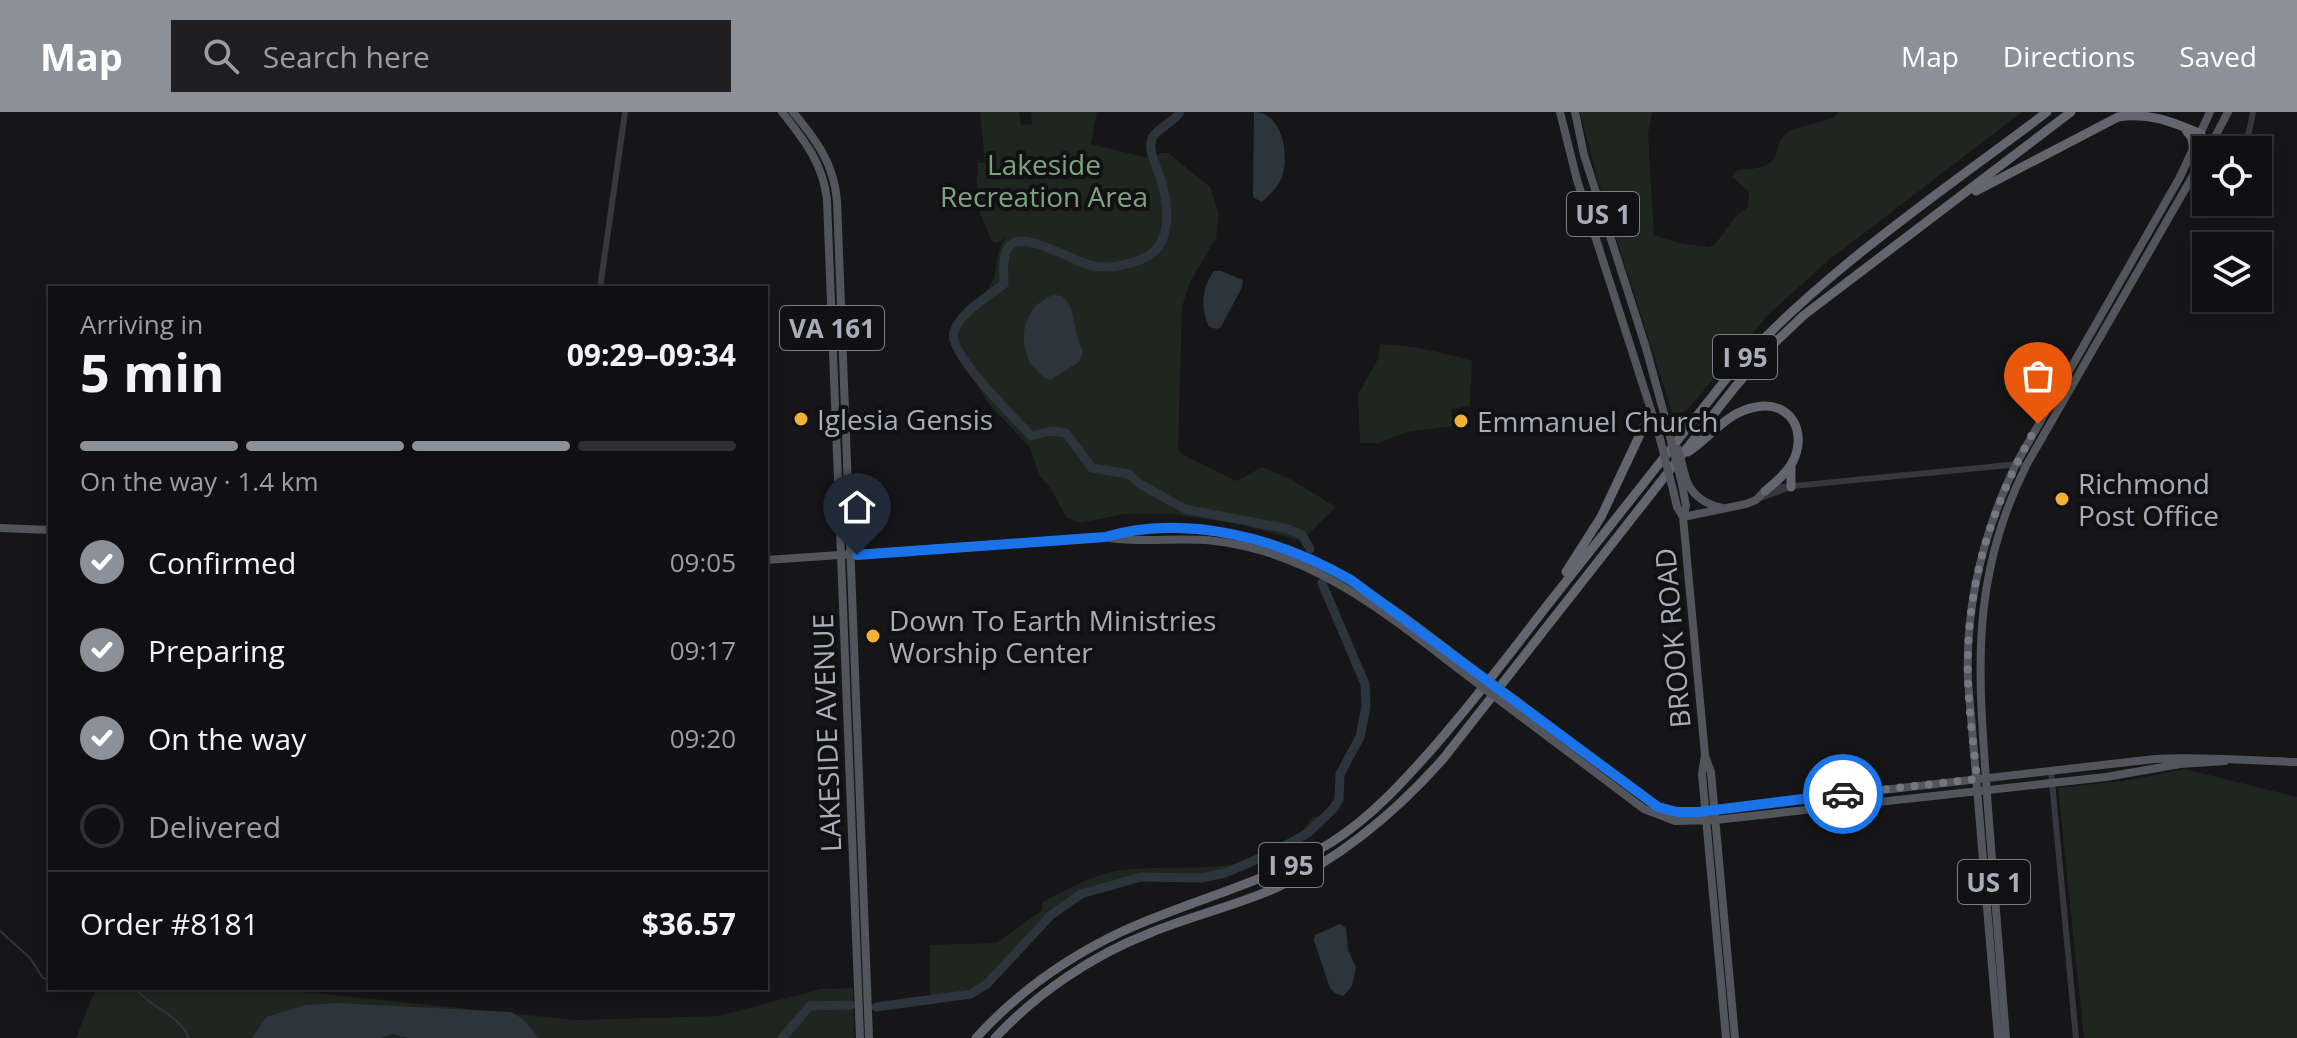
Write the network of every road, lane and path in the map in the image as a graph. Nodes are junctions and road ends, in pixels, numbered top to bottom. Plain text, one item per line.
1 (625, 112) edge
2 (782, 112) edge
3 (793, 112) edge
4 (1560, 112) edge
5 (1575, 112) edge
6 (2047, 112) edge
7 (2071, 112) edge
8 (2210, 112) edge
9 (2228, 112) edge
10 (2253, 112) edge
11 (2181, 126) junction
12 (2201, 134) junction
13 (2192, 136) edge
14 (2205, 136) edge
15 (2216, 136) edge
16 (2247, 136) edge
17 (2192, 155) edge
18 (2192, 178) edge
19 (1935, 214) junction
20 (600, 286) edge
21 (1664, 421) junction
22 (1679, 458) junction
23 (2016, 464) junction
24 (2027, 464) junction
25 (1791, 465) junction
26 (1684, 482) junction
27 (1791, 487) junction
28 (1765, 491) junction
29 (1756, 500) junction
30 (1727, 509) junction
31 (1683, 517) junction
32 (0, 528) edge
33 (48, 530) edge
34 (851, 556) junction
35 (841, 557) junction
36 (768, 560) edge
37 (1544, 609) junction
38 (2229, 760) junction
39 (2297, 762) edge
40 (2051, 771) junction
41 (1981, 779) junction
42 (2052, 782) junction
43 (1982, 790) junction
44 (1710, 815) junction
45 (860, 1038) edge
46 (869, 1038) edge
47 (976, 1038) edge
48 (995, 1038) edge
49 (1726, 1038) edge
50 (1735, 1038) edge
51 (1998, 1038) edge
52 (2006, 1038) edge
53 (2076, 1038) edge

1 - 20 street
2 - 35 main road, LAKESIDE AVENUE / VA 161
3 - 34 main road, LAKESIDE AVENUE / VA 161
4 - 21 main road, BROOK ROAD / US 1
5 - 21 main road, US 1
6 - 37 highway, I 95
7 - 19 highway, I 95
8 - 12 main road
9 - 15 main road
10 - 16 street
11 - 12 highway
11 - 13 highway
11 - 19 highway
12 - 14 main road
17 - 23 main road
18 - 24 main road
19 - 22 highway, I 95
21 - 26 main road, BROOK ROAD / US 1, bridge
21 - 31 main road, BROOK ROAD / US 1, bridge
21 - 37 highway
22 - 25 highway
22 - 48 highway, I 95
23 - 24 street
23 - 27 street
23 - 41 main road
24 - 41 main road
25 - 27 highway
25 - 28 highway
26 - 30 main road
26 - 31 main road, BROOK ROAD / US 1
27 - 28 street
27 - 29 street
28 - 29 main road
29 - 30 main road
30 - 31 main road
31 - 44 main road, BROOK ROAD / US 1
32 - 33 main road
34 - 35 main road
34 - 44 main road, bridge
34 - 46 main road, LAKESIDE AVENUE / VA 161
35 - 36 main road
35 - 45 main road, LAKESIDE AVENUE / VA 161
37 - 47 highway, I 95
38 - 39 main road
38 - 40 main road
38 - 42 main road
40 - 41 main road
40 - 42 street
41 - 43 main road
41 - 44 main road
42 - 43 main road
42 - 53 street
43 - 44 main road
43 - 51 main road, US 1
43 - 52 main road, US 1
44 - 49 main road, BROOK ROAD
44 - 50 main road, BROOK ROAD

